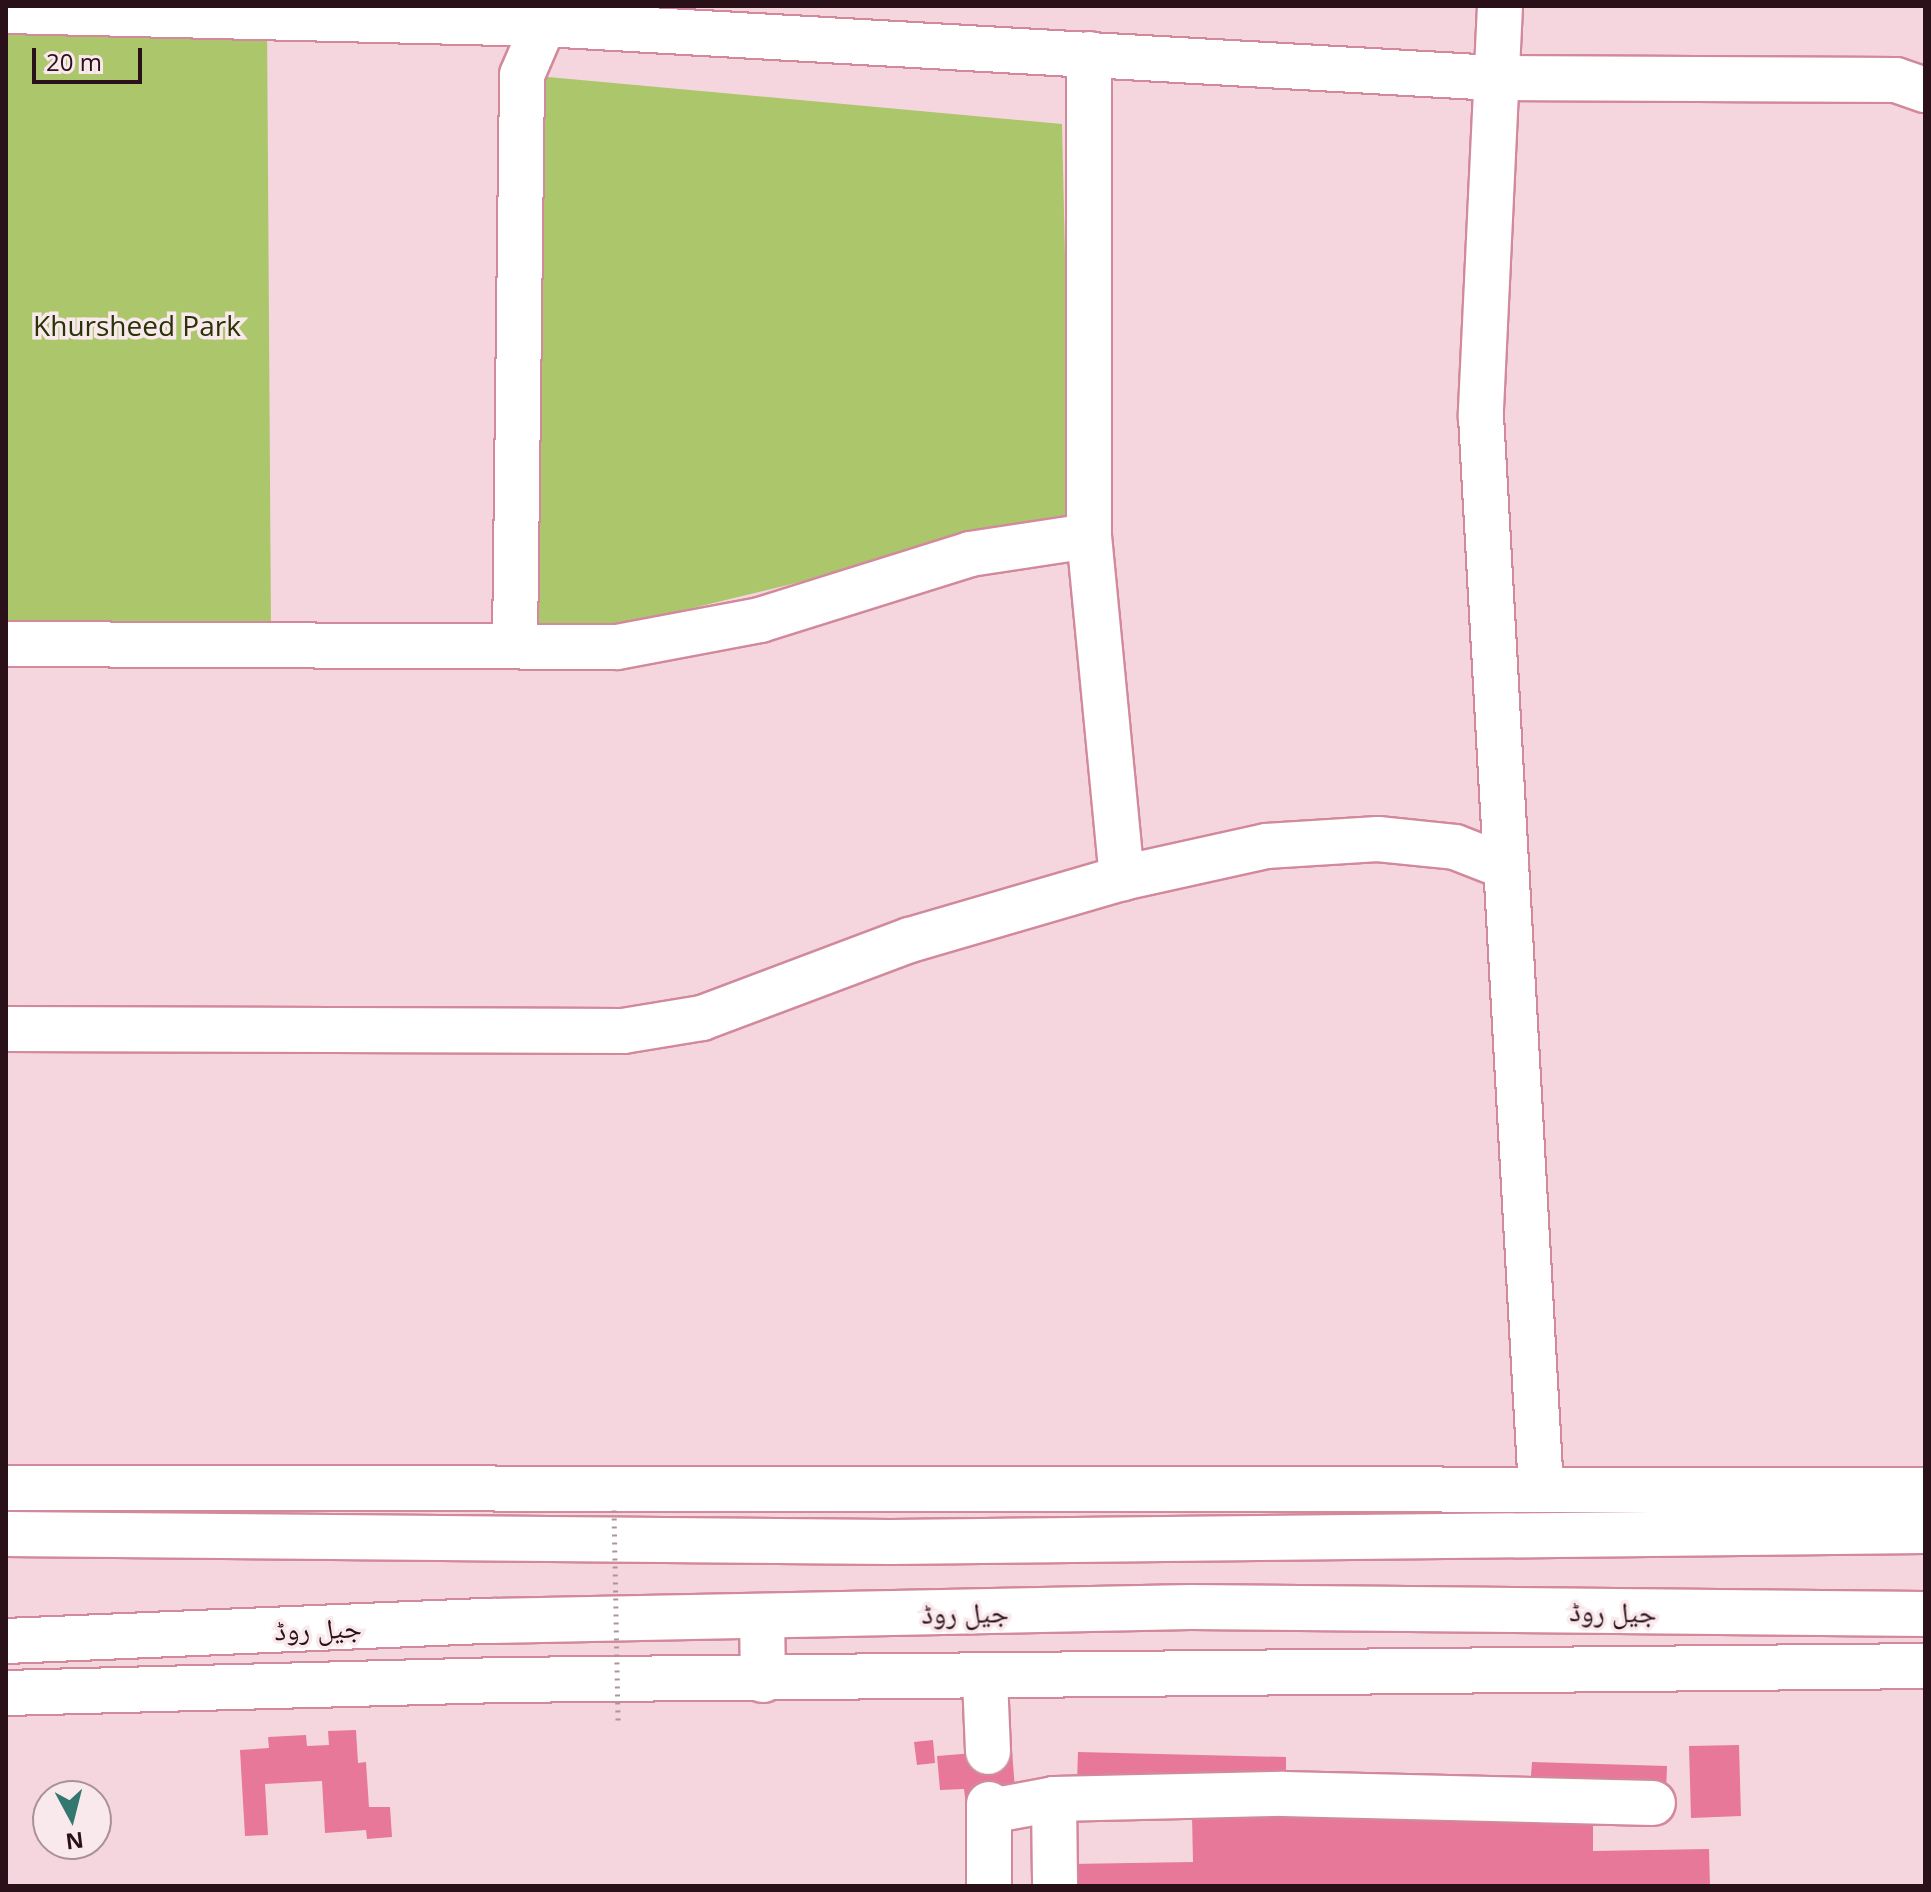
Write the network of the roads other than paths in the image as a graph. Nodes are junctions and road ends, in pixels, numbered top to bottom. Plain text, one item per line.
1 (1500, 6) edge
2 (6, 11) edge
3 (545, 15) edge
4 (1089, 54) junction
5 (1496, 78) junction
6 (1925, 90) edge
7 (1089, 536) junction
8 (515, 643) junction
9 (6, 644) edge
10 (1506, 867) junction
11 (1122, 878) junction
12 (6, 1029) edge
13 (6, 1488) edge
14 (1541, 1488) junction
15 (1925, 1490) edge
16 (1925, 1531) edge
17 (6, 1534) edge
18 (1925, 1614) edge
19 (762, 1616) junction
20 (6, 1641) edge
21 (1925, 1666) edge
22 (985, 1679) junction
23 (763, 1680) junction
24 (6, 1693) edge
25 (988, 1752) dead end
26 (1054, 1799) junction
27 (1653, 1803) dead end
28 (989, 1886) edge
29 (1055, 1886) edge

1 - 5 street
2 - 3 street
3 - 4 street
3 - 8 street
4 - 5 street
4 - 7 street
5 - 6 street
5 - 10 street
7 - 8 street
7 - 11 street
8 - 9 street
10 - 11 street
10 - 14 street
11 - 12 street
13 - 14 street
14 - 15 street
16 - 17 street
18 - 19 street, جیل روڈ
19 - 20 street, جیل روڈ
19 - 23 street
21 - 22 street
22 - 23 street
22 - 25 street
23 - 24 street
26 - 27 street
26 - 28 street
26 - 29 street

